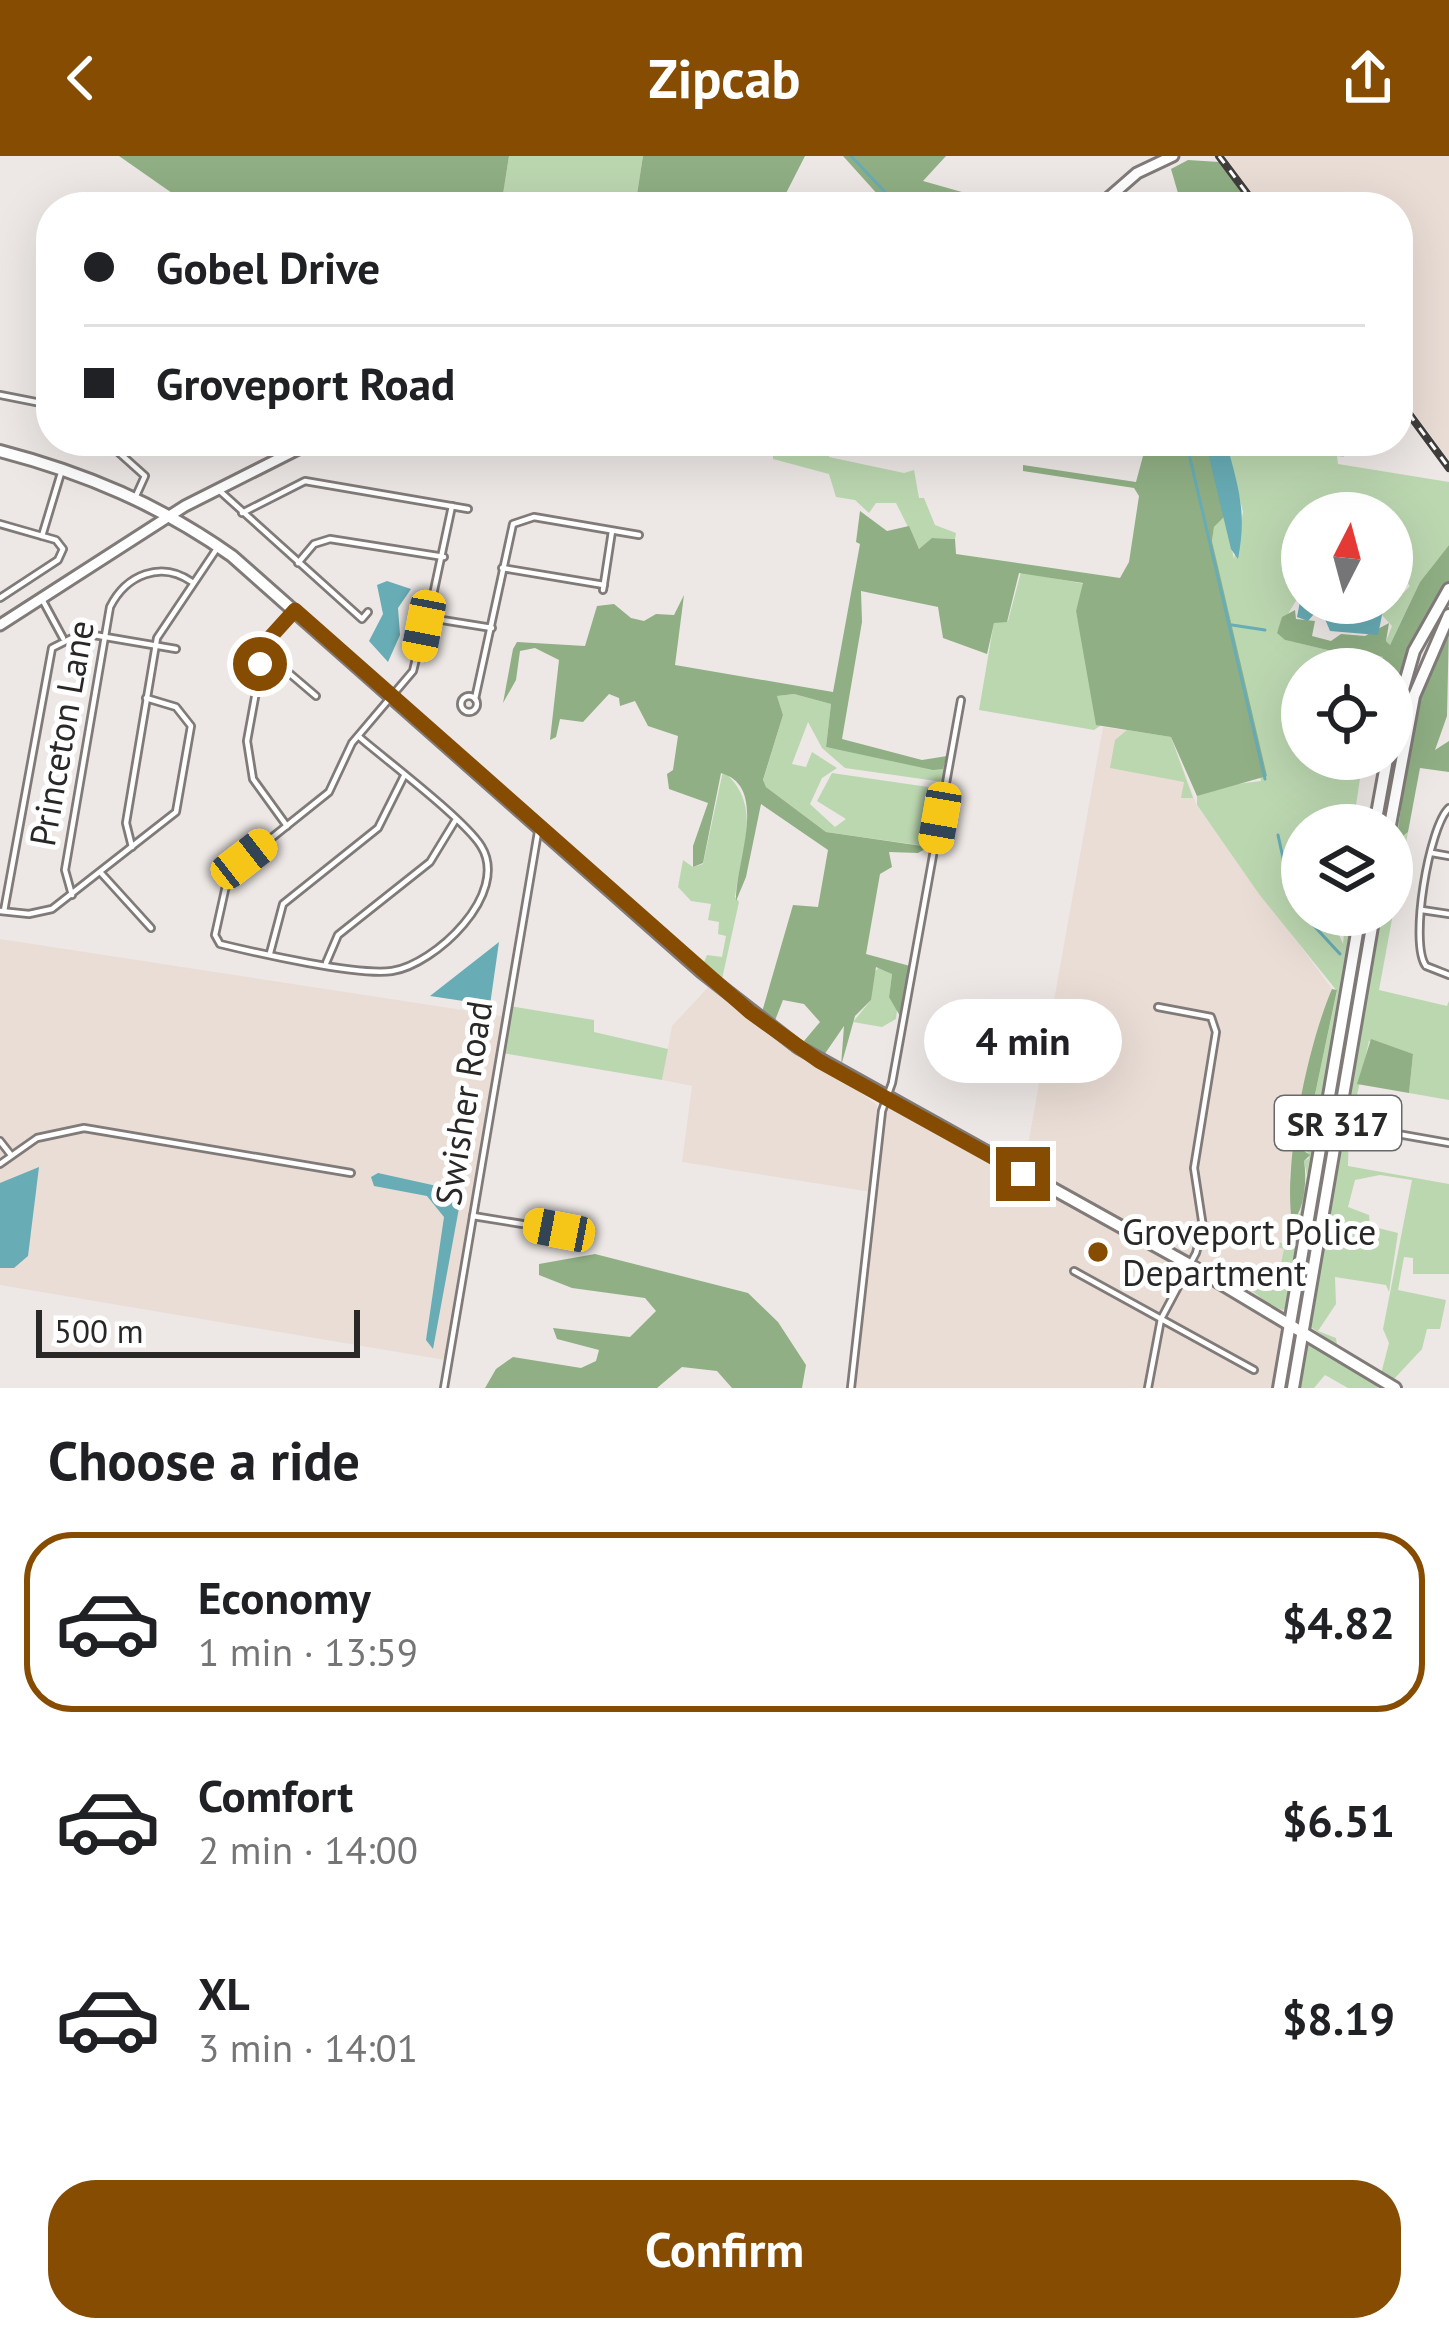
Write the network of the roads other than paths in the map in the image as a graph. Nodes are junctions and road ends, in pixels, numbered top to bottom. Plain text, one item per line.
1 (1173, 156) edge
2 (1115, 192) edge
3 (0, 394) edge
4 (36, 402) edge
5 (0, 451) edge
6 (123, 456) edge
7 (281, 456) edge
8 (62, 468) junction
9 (217, 488) junction
10 (135, 497) junction
11 (452, 506) junction
12 (468, 509) dead end
13 (242, 513) junction
14 (170, 516) junction
15 (0, 524) edge
16 (612, 531) junction
17 (639, 535) dead end
18 (43, 536) junction
19 (218, 547) junction
20 (444, 557) junction
21 (298, 563) junction
22 (502, 568) junction
23 (192, 582) junction
24 (1449, 589) edge
25 (0, 598) edge
26 (41, 598) junction
27 (430, 609) junction
28 (295, 610) junction
29 (1449, 615) edge
30 (436, 619) junction
31 (0, 625) edge
32 (356, 626) dead end
33 (424, 626) junction
34 (492, 628) junction
35 (104, 636) junction
36 (63, 638) junction
37 (155, 645) junction
38 (176, 649) dead end
39 (1413, 654) edge
40 (260, 664) junction
41 (316, 696) dead end
42 (392, 696) junction
43 (146, 698) junction
44 (475, 698) dead end
45 (961, 700) dead end
46 (358, 736) junction
47 (404, 776) junction
48 (1394, 804) edge
49 (1449, 808) edge
50 (454, 821) junction
51 (287, 826) junction
52 (540, 829) junction
53 (132, 848) junction
54 (1432, 853) junction
55 (1449, 856) edge
56 (101, 873) junction
57 (72, 895) junction
58 (1422, 910) junction
59 (2, 911) edge
60 (1449, 914) edge
61 (151, 928) dead end
62 (1356, 936) edge
63 (1370, 936) edge
64 (270, 953) junction
65 (326, 963) junction
66 (1449, 975) edge
67 (1158, 1007) dead end
68 (886, 1099) junction
69 (1352, 1126) dead end
70 (0, 1141) edge
71 (1449, 1143) edge
72 (11, 1155) junction
73 (0, 1163) edge
74 (351, 1173) dead end
75 (472, 1216) junction
76 (572, 1232) dead end
77 (1190, 1264) junction
78 (1074, 1271) dead end
79 (1161, 1319) junction
80 (1290, 1323) junction
81 (1303, 1331) junction
82 (1254, 1370) dead end
83 (444, 1388) edge
84 (851, 1388) edge
85 (1148, 1388) edge
86 (1280, 1388) edge
87 (1293, 1388) edge
88 (1395, 1388) edge

1 - 2 street
3 - 4 street
5 - 8 main road
6 - 10 street
7 - 9 street
8 - 10 main road
8 - 18 street
9 - 13 street
9 - 14 street
10 - 14 main road
11 - 12 street
11 - 13 street
11 - 20 street
13 - 21 street
14 - 19 main road
14 - 26 street
15 - 18 street
16 - 17 street
16 - 22 street
16 - 22 street
18 - 25 street
19 - 23 street
19 - 28 main road
20 - 21 street
20 - 27 street
21 - 32 street
22 - 34 street
23 - 35 street, Princeton Lane
23 - 37 street
24 - 39 main road
26 - 31 street
26 - 36 street
27 - 30 street
27 - 33 street
28 - 40 street
28 - 42 main road
29 - 48 main road
30 - 33 street
30 - 34 street
33 - 42 street
34 - 44 street
35 - 36 street
35 - 37 street
35 - 57 street, Princeton Lane
36 - 59 street
37 - 38 street
37 - 43 street
40 - 41 street
40 - 51 street
42 - 46 street
42 - 52 main road
43 - 53 street
43 - 53 street
45 - 68 street
46 - 47 street
46 - 51 street
47 - 50 street
47 - 64 street
49 - 54 street
50 - 65 street
50 - 65 street
51 - 64 street
52 - 68 main road
52 - 75 street, Swisher Road
53 - 56 street
54 - 55 street
54 - 58 street
56 - 57 street
56 - 61 street
57 - 59 street
58 - 60 street
58 - 66 street
62 - 80 main road, SR 317
63 - 81 main road, SR 317
64 - 65 street
67 - 77 street
68 - 77 main road
68 - 84 street
69 - 71 street
70 - 72 street
72 - 73 street
72 - 74 street
75 - 76 street
75 - 83 street, Swisher Road
77 - 79 street
77 - 80 main road
78 - 79 street
79 - 82 street
79 - 85 street
80 - 81 main road
80 - 86 main road, SR 317
81 - 87 main road, SR 317
81 - 88 main road

